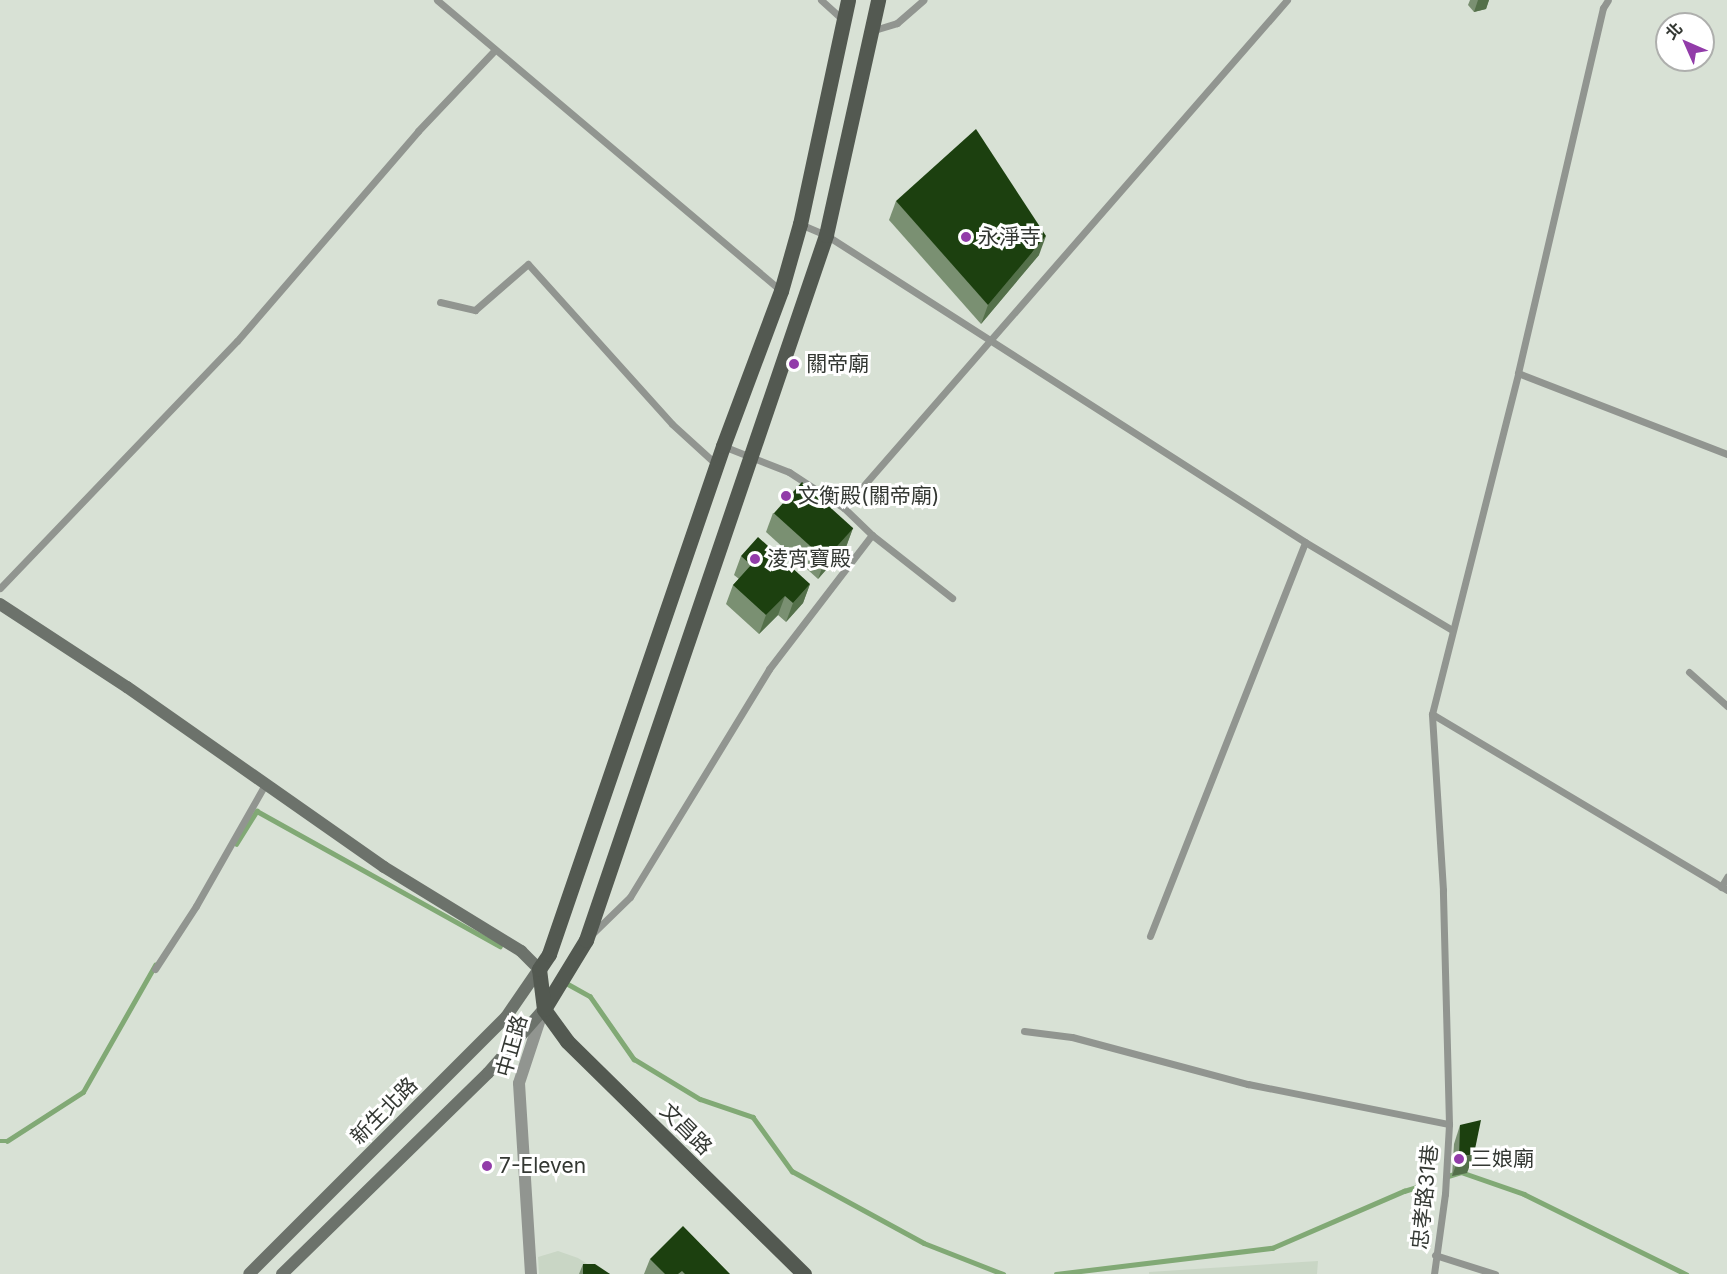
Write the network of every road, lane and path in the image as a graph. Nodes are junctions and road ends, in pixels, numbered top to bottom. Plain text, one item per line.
1 (437, 0) edge
2 (821, 0) edge
3 (848, 0) edge
4 (878, 0) edge
5 (923, 0) edge
6 (1287, 0) edge
7 (1608, 0) edge
8 (843, 21) junction
9 (871, 31) junction
10 (495, 50) junction
11 (800, 224) junction
12 (826, 235) junction
13 (781, 291) junction
14 (440, 302) dead end
15 (990, 341) junction
16 (1518, 373) junction
17 (723, 446) junction
18 (1727, 454) edge
19 (749, 456) junction
20 (717, 465) junction
21 (844, 508) junction
22 (872, 535) junction
23 (1305, 542) junction
24 (0, 588) edge
25 (952, 598) dead end
26 (0, 604) edge
27 (1452, 630) junction
28 (1689, 672) dead end
29 (1727, 706) edge
30 (1432, 714) junction
31 (266, 783) junction
32 (1727, 877) edge
33 (1724, 888) edge
34 (1150, 936) dead end
35 (586, 940) junction
36 (155, 969) dead end
37 (539, 969) junction
38 (544, 1009) junction
39 (1024, 1031) dead end
40 (1449, 1124) junction
41 (1435, 1255) junction
42 (249, 1274) edge
43 (282, 1274) edge
44 (531, 1274) edge
45 (804, 1274) edge
46 (1434, 1274) edge
47 (1495, 1274) edge

1 - 10 lane
2 - 8 lane
3 - 8 main road
4 - 9 main road
5 - 9 lane
6 - 15 lane
7 - 16 lane, 忠孝路31巷
8 - 11 main road
9 - 12 main road
10 - 13 lane
10 - 24 lane
11 - 12 lane
11 - 13 main road
12 - 15 lane
12 - 19 main road
13 - 17 main road
14 - 20 lane
15 - 21 lane
15 - 23 lane
16 - 18 lane
16 - 27 lane, 忠孝路31巷
17 - 19 lane
17 - 20 main road
19 - 21 lane
19 - 35 main road
20 - 37 main road
21 - 22 lane
22 - 25 lane
22 - 35 lane
23 - 27 lane
23 - 34 lane
26 - 31 main road
27 - 30 lane, 忠孝路31巷
28 - 29 lane
30 - 33 lane
30 - 40 lane, 忠孝路31巷
31 - 36 lane
31 - 37 main road
32 - 33 lane
35 - 38 main road
37 - 38 main road
37 - 42 main road, 新生北路
38 - 43 main road
38 - 44 street, 中正路
38 - 45 main road, 文昌路
39 - 40 lane
40 - 41 lane, 忠孝路31巷
41 - 46 lane, 忠孝路31巷
41 - 47 lane

